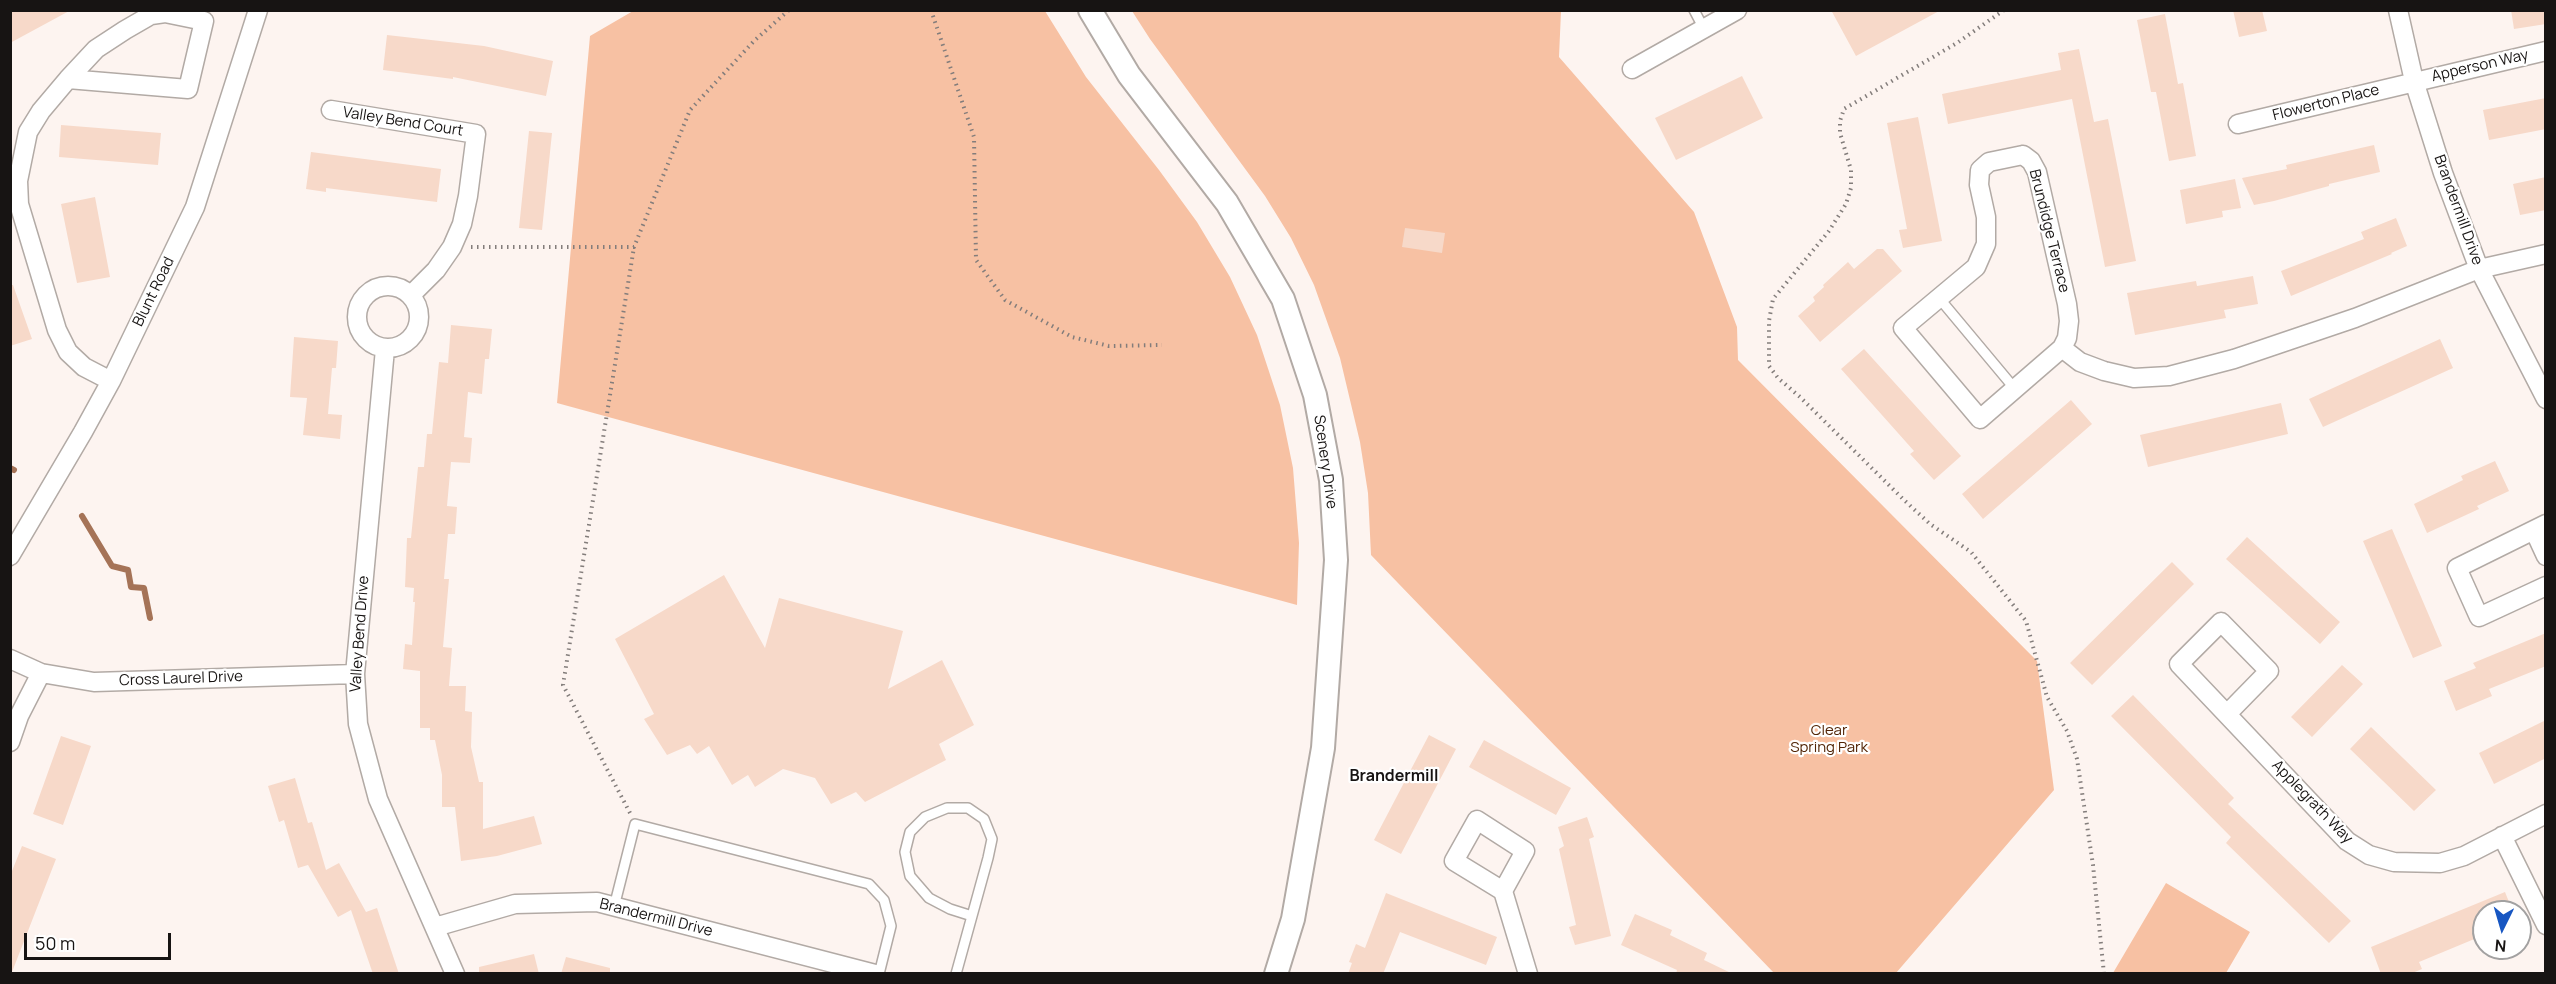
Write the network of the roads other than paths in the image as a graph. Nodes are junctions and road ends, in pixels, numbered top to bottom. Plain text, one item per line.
1 (258, 10) edge
2 (1090, 10) edge
3 (1694, 10) edge
4 (1737, 10) edge
5 (2398, 10) edge
6 (1704, 29) junction
7 (2546, 51) edge
8 (1632, 69) dead end
9 (68, 79) junction
10 (2414, 81) junction
11 (331, 110) dead end
12 (2238, 124) dead end
13 (2546, 254) edge
14 (2479, 269) junction
15 (411, 295) junction
16 (1939, 298) junction
17 (2062, 348) junction
18 (385, 349) junction
19 (111, 381) junction
20 (2015, 389) junction
21 (2546, 399) edge
22 (2540, 527) edge
23 (10, 556) edge
24 (2546, 556) edge
25 (2546, 586) edge
26 (10, 659) edge
27 (41, 673) junction
28 (355, 674) junction
29 (2227, 714) junction
30 (10, 742) edge
31 (2546, 814) edge
32 (2502, 836) junction
33 (1503, 891) dead end
34 (614, 907) junction
35 (972, 916) junction
36 (2546, 925) edge
37 (435, 927) junction
38 (455, 974) edge
39 (877, 974) edge
40 (956, 974) edge
41 (1276, 974) edge
42 (1528, 974) edge

1 - 19 street, Blunt Road
2 - 41 street, Scenery Drive
3 - 6 lane
4 - 6 street
5 - 10 street, Brandermill Drive
6 - 8 street
7 - 10 street, Apperson Way
9 - 9 street
9 - 19 street
10 - 12 street, Flowerton Place
10 - 14 street, Brandermill Drive
11 - 15 street, Valley Bend Court
13 - 14 street
14 - 17 street
14 - 21 street, Brandermill Drive
15 - 18 street
15 - 18 street
16 - 17 street, Brundidge Terrace
16 - 20 lane
16 - 20 street, Brundidge Terrace
17 - 20 street, Brundidge Terrace
18 - 28 street, Valley Bend Drive
19 - 23 street, Blunt Road
22 - 24 street
22 - 25 street
26 - 27 street, Cross Laurel Drive
27 - 28 street, Cross Laurel Drive
27 - 30 street
28 - 37 street, Valley Bend Drive
29 - 29 street, Applegrath Way
29 - 32 street, Applegrath Way
31 - 32 street, Applegrath Way
32 - 36 street
33 - 42 street
34 - 37 street, Brandermill Drive
34 - 39 street, Brandermill Drive
34 - 39 lane
35 - 35 lane
35 - 40 lane
37 - 38 street, Valley Bend Drive

